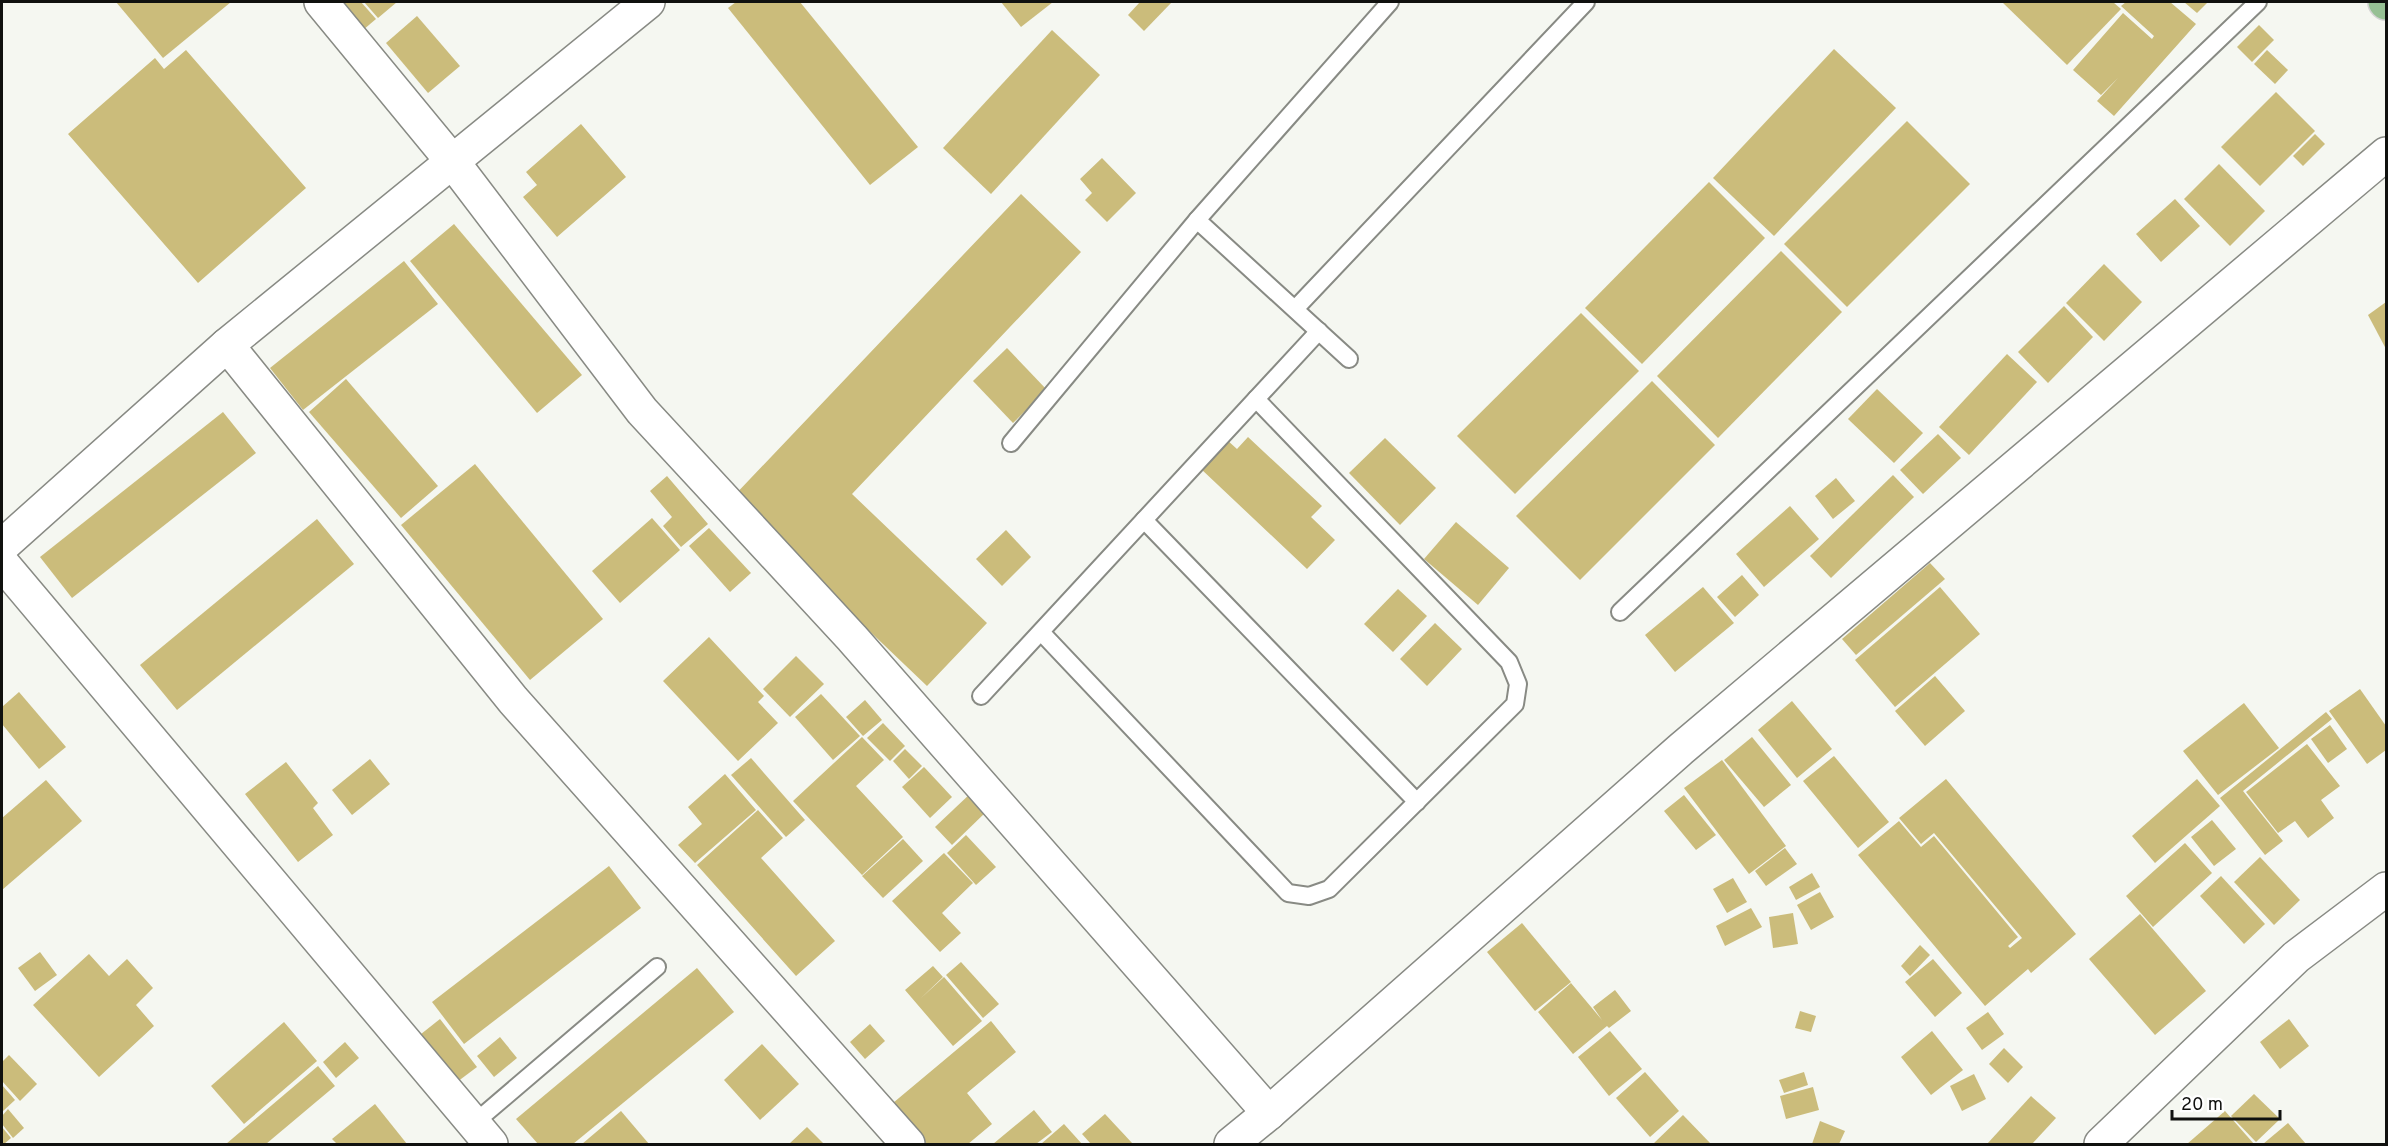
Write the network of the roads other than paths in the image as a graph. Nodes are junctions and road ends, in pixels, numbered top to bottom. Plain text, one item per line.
1 (321, 2) edge
2 (648, 2) edge
3 (1390, 2) edge
4 (1586, 2) edge
5 (2258, 2) edge
6 (2386, 154) edge
7 (452, 161) junction
8 (1197, 220) junction
9 (1296, 309) junction
10 (1319, 331) junction
11 (226, 345) junction
12 (1349, 359) dead end
13 (1256, 399) junction
14 (1011, 443) dead end
15 (1144, 520) junction
16 (2, 546) edge
17 (2, 563) edge
18 (1620, 612) dead end
19 (1041, 632) junction
20 (981, 696) dead end
21 (1417, 802) junction
22 (2386, 888) edge
23 (657, 967) dead end
24 (1269, 1113) junction
25 (482, 1134) edge
26 (908, 1144) edge
27 (1231, 1144) edge
28 (2101, 1144) edge

1 - 7 street
2 - 7 street
3 - 8 lane
4 - 9 lane
5 - 18 lane
6 - 24 street
7 - 11 street
7 - 24 street
8 - 9 lane
8 - 14 lane
9 - 10 lane
10 - 12 lane
10 - 13 lane
11 - 16 street
11 - 26 street
13 - 15 lane
13 - 21 lane
15 - 19 lane
15 - 21 lane
17 - 25 street
19 - 20 lane
19 - 21 lane
22 - 28 street
23 - 25 lane
24 - 27 street

